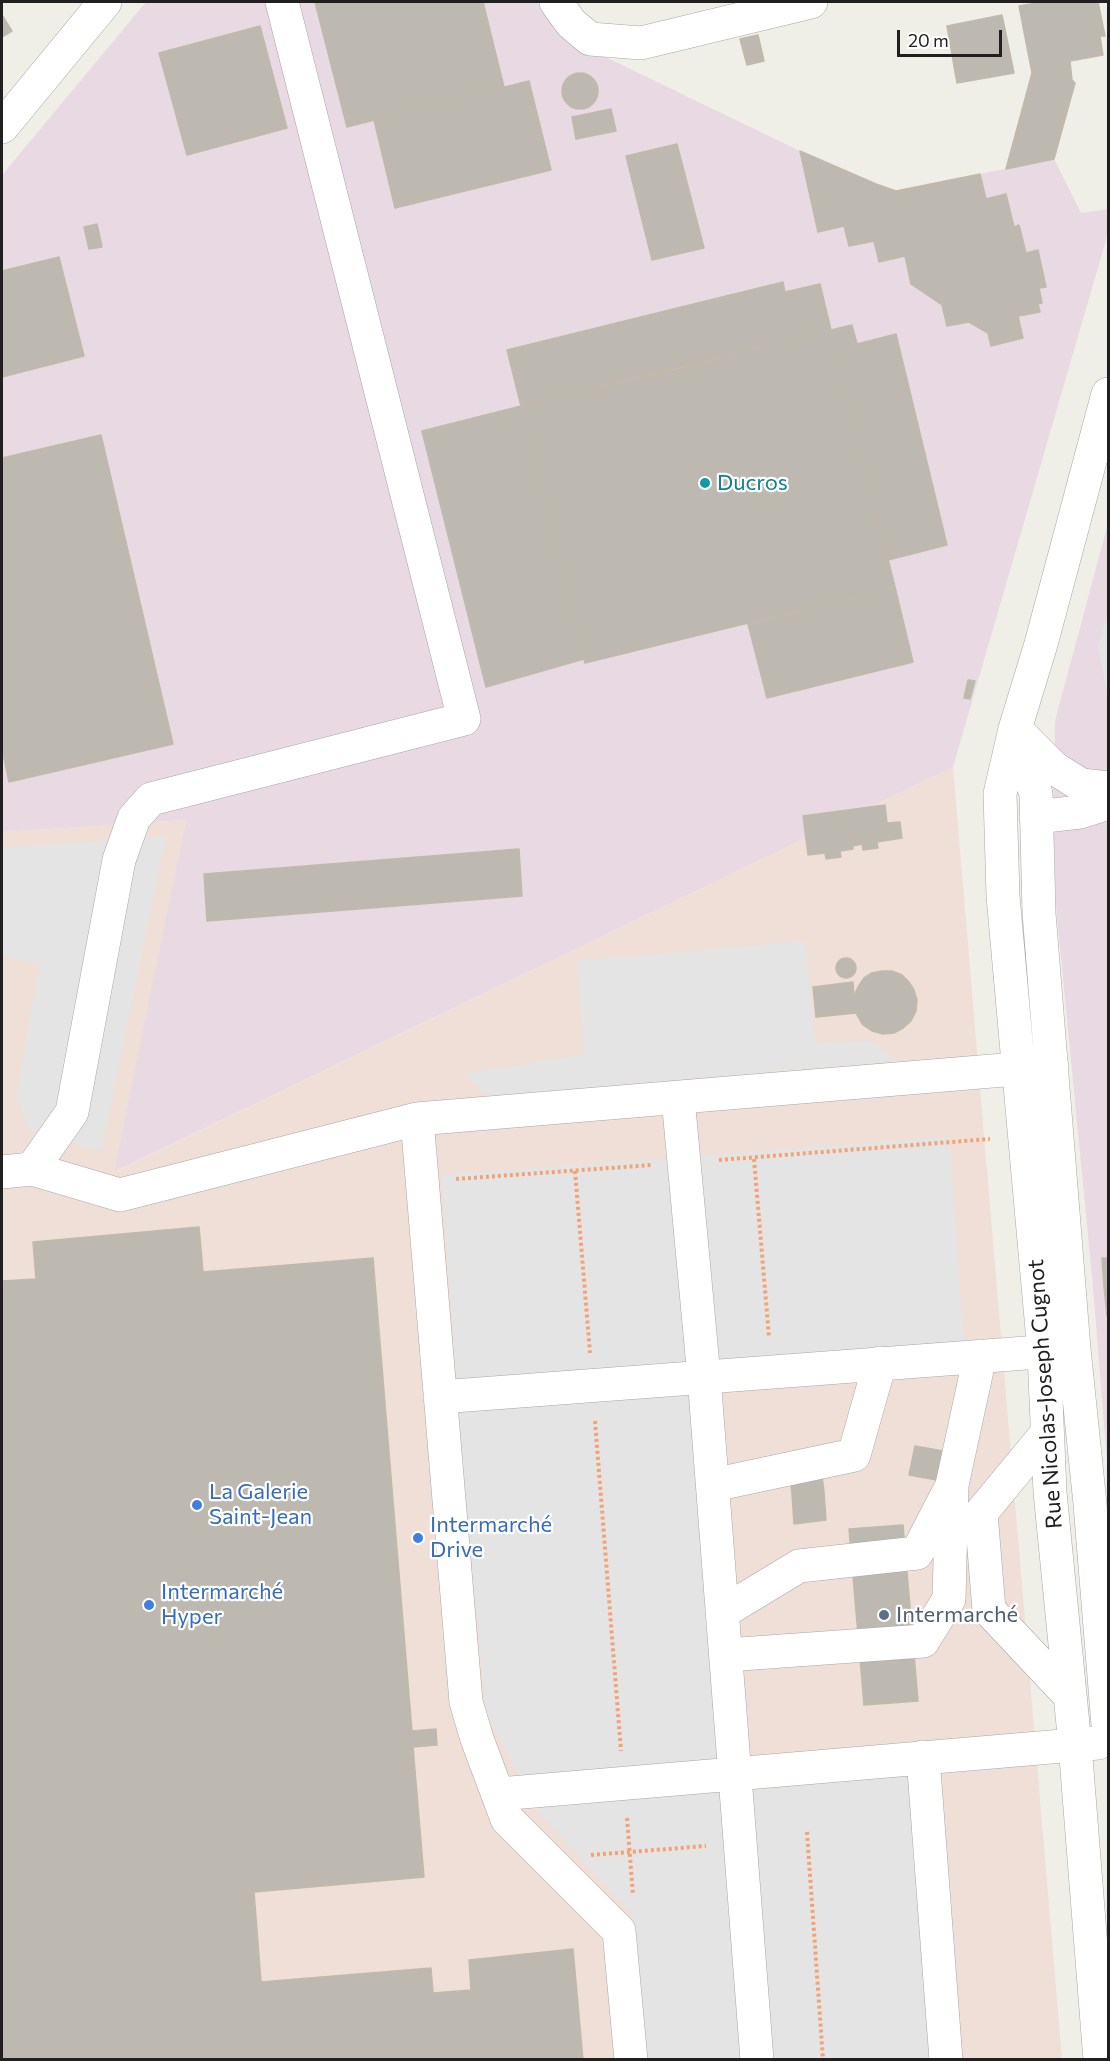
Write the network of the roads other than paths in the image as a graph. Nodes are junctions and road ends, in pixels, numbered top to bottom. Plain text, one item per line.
1 (282, 2) edge
2 (556, 2) edge
3 (811, 2) edge
4 (96, 6) edge
5 (2, 127) edge
6 (1108, 394) edge
7 (1015, 729) junction
8 (1108, 788) edge
9 (1108, 803) edge
10 (1036, 817) junction
11 (1052, 1066) junction
12 (1018, 1069) junction
13 (678, 1098) junction
14 (417, 1119) junction
15 (17, 1170) edge
16 (1059, 1351) junction
17 (980, 1356) junction
18 (880, 1363) junction
19 (704, 1377) junction
20 (440, 1397) junction
21 (1047, 1433) junction
22 (713, 1485) junction
23 (952, 1485) junction
24 (723, 1612) junction
25 (726, 1655) junction
26 (1070, 1696) junction
27 (1108, 1725) edge
28 (1108, 1742) edge
29 (1075, 1745) junction
30 (923, 1757) junction
31 (736, 1774) junction
32 (499, 1794) junction
33 (631, 2060) edge
34 (757, 2060) edge
35 (946, 2060) edge
36 (1100, 2060) edge

1 - 15 street
2 - 3 street
4 - 5 street
6 - 7 street, Rue Nicolas-Joseph Cugnot
7 - 8 street
7 - 10 street, Rue Nicolas-Joseph Cugnot
7 - 12 street, Rue Nicolas-Joseph Cugnot
9 - 10 street
10 - 11 street, Rue Nicolas-Joseph Cugnot
11 - 12 street
11 - 16 street, Rue Nicolas-Joseph Cugnot
12 - 13 street
12 - 16 street, Rue Nicolas-Joseph Cugnot
13 - 14 street
13 - 19 street
14 - 15 street
14 - 20 street
16 - 17 street
16 - 21 street, Rue Nicolas-Joseph Cugnot
16 - 27 street, Rue Nicolas-Joseph Cugnot
17 - 18 street
17 - 23 street
18 - 19 street
18 - 22 street
19 - 20 street
19 - 22 street
20 - 32 street
21 - 26 street, Rue Nicolas-Joseph Cugnot
21 - 26 street
22 - 24 street
23 - 24 street
23 - 25 street
24 - 25 street
25 - 31 street
26 - 29 street, Rue Nicolas-Joseph Cugnot
28 - 29 street
29 - 30 street
29 - 36 street, Rue Nicolas-Joseph Cugnot
30 - 31 street
30 - 35 street
31 - 32 street
31 - 34 street
32 - 33 street

